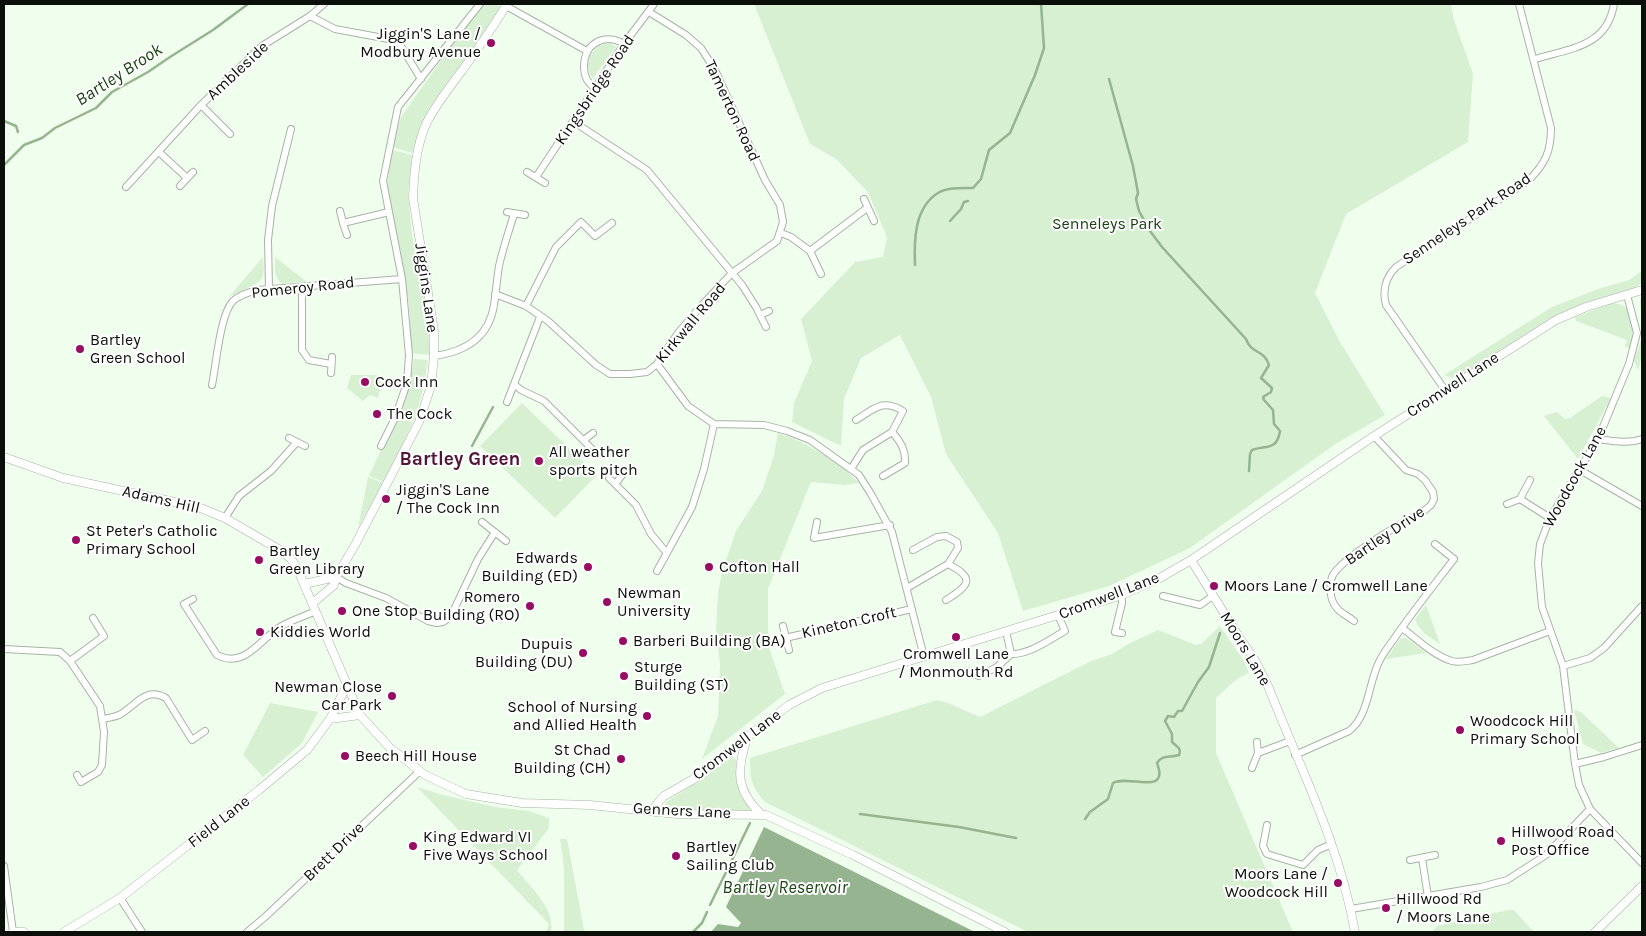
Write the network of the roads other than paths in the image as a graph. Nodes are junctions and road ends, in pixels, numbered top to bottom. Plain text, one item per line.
1 (324, 4) edge
2 (480, 4) edge
3 (654, 4) edge
4 (1519, 4) edge
5 (1614, 4) edge
6 (506, 5) edge
7 (649, 12) junction
8 (310, 16) junction
9 (624, 44) junction
10 (587, 51) junction
11 (1535, 59) junction
12 (421, 79) junction
13 (595, 88) junction
14 (201, 105) junction
15 (574, 122) junction
16 (291, 130) dead end
17 (230, 134) dead end
18 (159, 152) junction
19 (193, 172) dead end
20 (527, 172) dead end
21 (536, 177) junction
22 (186, 178) junction
23 (545, 183) dead end
24 (180, 186) dead end
25 (126, 187) dead end
26 (864, 199) dead end
27 (867, 208) junction
28 (340, 211) dead end
29 (388, 212) junction
30 (507, 212) dead end
31 (514, 214) junction
32 (525, 215) dead end
33 (874, 221) dead end
34 (343, 223) junction
35 (612, 224) dead end
36 (781, 233) junction
37 (347, 235) dead end
38 (810, 251) junction
39 (732, 273) junction
40 (821, 274) dead end
41 (402, 279) junction
42 (302, 287) junction
43 (269, 289) junction
44 (1642, 290) edge
45 (495, 294) junction
46 (1627, 295) junction
47 (526, 306) junction
48 (769, 311) dead end
49 (760, 314) junction
50 (540, 317) junction
51 (766, 327) dead end
52 (434, 356) junction
53 (657, 364) junction
54 (331, 373) dead end
55 (212, 385) dead end
56 (515, 385) junction
57 (1445, 390) junction
58 (507, 402) dead end
59 (856, 420) dead end
60 (714, 424) junction
61 (892, 432) junction
62 (593, 433) dead end
63 (1374, 436) junction
64 (289, 438) dead end
65 (1598, 439) junction
66 (1642, 439) edge
67 (584, 440) junction
68 (297, 442) junction
69 (305, 446) dead end
70 (381, 446) dead end
71 (595, 452) dead end
72 (4, 457) edge
73 (851, 468) junction
74 (1580, 470) junction
75 (623, 474) dead end
76 (883, 476) dead end
77 (609, 478) dead end
78 (1530, 480) dead end
79 (616, 483) junction
80 (1520, 499) junction
81 (1506, 504) dead end
82 (1642, 506) edge
83 (225, 518) junction
84 (1550, 518) junction
85 (482, 522) dead end
86 (817, 522) dead end
87 (890, 525) junction
88 (495, 532) junction
89 (506, 541) dead end
90 (1435, 544) dead end
91 (913, 550) dead end
92 (666, 552) junction
93 (1192, 560) junction
94 (948, 564) junction
95 (657, 571) dead end
96 (336, 577) junction
97 (304, 584) junction
98 (907, 588) junction
99 (1122, 595) junction
100 (1164, 596) dead end
101 (1213, 596) junction
102 (193, 599) dead end
103 (946, 600) dead end
104 (313, 603) junction
105 (1642, 606) edge
106 (912, 609) junction
107 (316, 612) junction
108 (1058, 615) junction
109 (92, 618) dead end
110 (1354, 620) dead end
111 (783, 626) dead end
112 (1402, 628) junction
113 (1550, 630) junction
114 (1006, 631) junction
115 (1122, 633) dead end
116 (785, 638) junction
117 (4, 649) edge
118 (789, 650) dead end
119 (1011, 654) junction
120 (924, 657) junction
121 (70, 661) junction
122 (1563, 666) junction
123 (968, 671) dead end
124 (347, 685) junction
125 (360, 715) junction
126 (103, 718) junction
127 (330, 719) junction
128 (205, 731) dead end
129 (747, 738) junction
130 (1290, 741) junction
131 (1257, 742) dead end
132 (1642, 745) edge
133 (1258, 753) junction
134 (1295, 755) junction
135 (1575, 764) junction
136 (1252, 768) dead end
137 (420, 771) junction
138 (77, 774) dead end
139 (1590, 809) junction
140 (655, 812) junction
141 (762, 814) junction
142 (1267, 825) dead end
143 (1332, 844) junction
144 (1435, 855) dead end
145 (1422, 858) junction
146 (1410, 860) dead end
147 (1642, 863) edge
148 (4, 866) edge
149 (1642, 879) edge
150 (1640, 888) edge
151 (1428, 897) junction
152 (120, 898) junction
153 (1351, 908) junction
154 (13, 932) edge
155 (24, 932) edge
156 (64, 932) edge
157 (142, 932) edge
158 (247, 932) edge
159 (1005, 932) edge
160 (1355, 932) edge
161 (1595, 932) edge

1 - 8 street, Ambleside
2 - 12 street, Jiggins Lane
3 - 7 street, Kingsbridge Road
4 - 11 street, Senneleys Park Road
5 - 11 street
6 - 10 street
6 - 52 street, Jiggins Lane
7 - 9 street, Kingsbridge Road
7 - 36 street, Tamerton Road
8 - 12 street
8 - 14 street, Ambleside
9 - 10 street
9 - 13 street, Kingsbridge Road
10 - 13 street
11 - 57 street, Senneleys Park Road
12 - 29 street, Jiggins Lane
13 - 15 street, Kingsbridge Road
14 - 17 street, Ambleside
14 - 18 street, Ambleside
15 - 21 street, Kingsbridge Road
15 - 39 street
16 - 43 street
18 - 22 street
18 - 25 street, Ambleside
19 - 22 street
20 - 21 street
21 - 23 street
22 - 24 street
26 - 27 street
27 - 33 street
27 - 38 street
28 - 34 street
29 - 34 street
29 - 41 street, Jiggins Lane
30 - 31 street
31 - 32 street
31 - 45 street
34 - 37 street
35 - 47 street
36 - 38 street
36 - 39 street, Kirkwall Road
38 - 40 street
39 - 49 street
39 - 53 street, Kirkwall Road
41 - 42 street, Pomeroy Road
41 - 70 street, Jiggins Lane
42 - 43 street, Pomeroy Road
42 - 54 street
43 - 55 street, Pomeroy Road
44 - 46 street
45 - 47 street, Kirkwall Road
45 - 52 street
46 - 57 street, Cromwell Lane
46 - 65 street, Woodcock Lane
47 - 50 street, Kirkwall Road
48 - 49 street
49 - 51 street
50 - 53 street, Kirkwall Road
50 - 56 street
52 - 96 street, Jiggins Lane
53 - 60 street
56 - 58 street
56 - 67 street
57 - 63 street, Cromwell Lane
59 - 61 street
60 - 73 street
60 - 92 street
61 - 73 street
61 - 76 street
62 - 67 street
63 - 93 street, Cromwell Lane
63 - 110 street, Bartley Drive
64 - 68 street
65 - 66 street
65 - 74 street, Woodcock Lane
67 - 71 street
68 - 69 street
68 - 83 street
72 - 83 street, Adams Hill
73 - 87 street
74 - 82 street
74 - 84 street, Woodcock Lane
75 - 79 street
77 - 79 street
78 - 80 street
79 - 92 street
80 - 81 street
80 - 84 street
83 - 97 street, Adams Hill
84 - 113 street, Woodcock Lane
85 - 88 street
86 - 87 street
87 - 98 street
88 - 89 street
88 - 96 street
90 - 112 street
91 - 94 street
92 - 95 street
93 - 99 street, Cromwell Lane
93 - 101 street, Moors Lane
94 - 98 street
94 - 103 street
96 - 97 street
96 - 104 street, Jiggins Lane
97 - 104 street, Adams Hill
98 - 106 street
99 - 108 street, Cromwell Lane
99 - 115 street
100 - 101 street
101 - 130 street, Moors Lane
102 - 107 street
104 - 107 street, Genners Lane
105 - 122 street
106 - 116 street, Kineton Croft
106 - 120 street
107 - 124 street, Genners Lane
108 - 114 street, Cromwell Lane
108 - 119 street
109 - 121 street
111 - 116 street, Kineton Croft
112 - 113 street
112 - 134 street
113 - 122 street, Woodcock Lane
114 - 119 street
114 - 120 street, Cromwell Lane
116 - 118 street, Kineton Croft
117 - 121 street
119 - 123 street
120 - 129 street, Cromwell Lane
121 - 126 street
122 - 135 street, Woodcock Lane
124 - 125 street, Genners Lane
124 - 127 street, Field Lane
125 - 127 street
125 - 137 street, Genners Lane
126 - 128 street
126 - 138 street
127 - 152 street, Field Lane
129 - 140 street, Cromwell Lane
129 - 141 street
130 - 133 street
130 - 134 street, Moors Lane
131 - 133 street
132 - 135 street
133 - 136 street
134 - 143 street, Moors Lane
135 - 139 street, Woodcock Lane
137 - 140 street, Genners Lane
137 - 158 street, Brett Drive
139 - 147 street, Woodcock Lane
139 - 151 street
140 - 141 street, Genners Lane
141 - 159 street, Genners Lane
142 - 143 street
143 - 153 street, Moors Lane
144 - 145 street
145 - 146 street
145 - 151 street
148 - 154 street
149 - 150 street
150 - 161 street
151 - 153 street
152 - 156 street, Field Lane
152 - 157 street
153 - 160 street, Moors Lane
154 - 155 street

